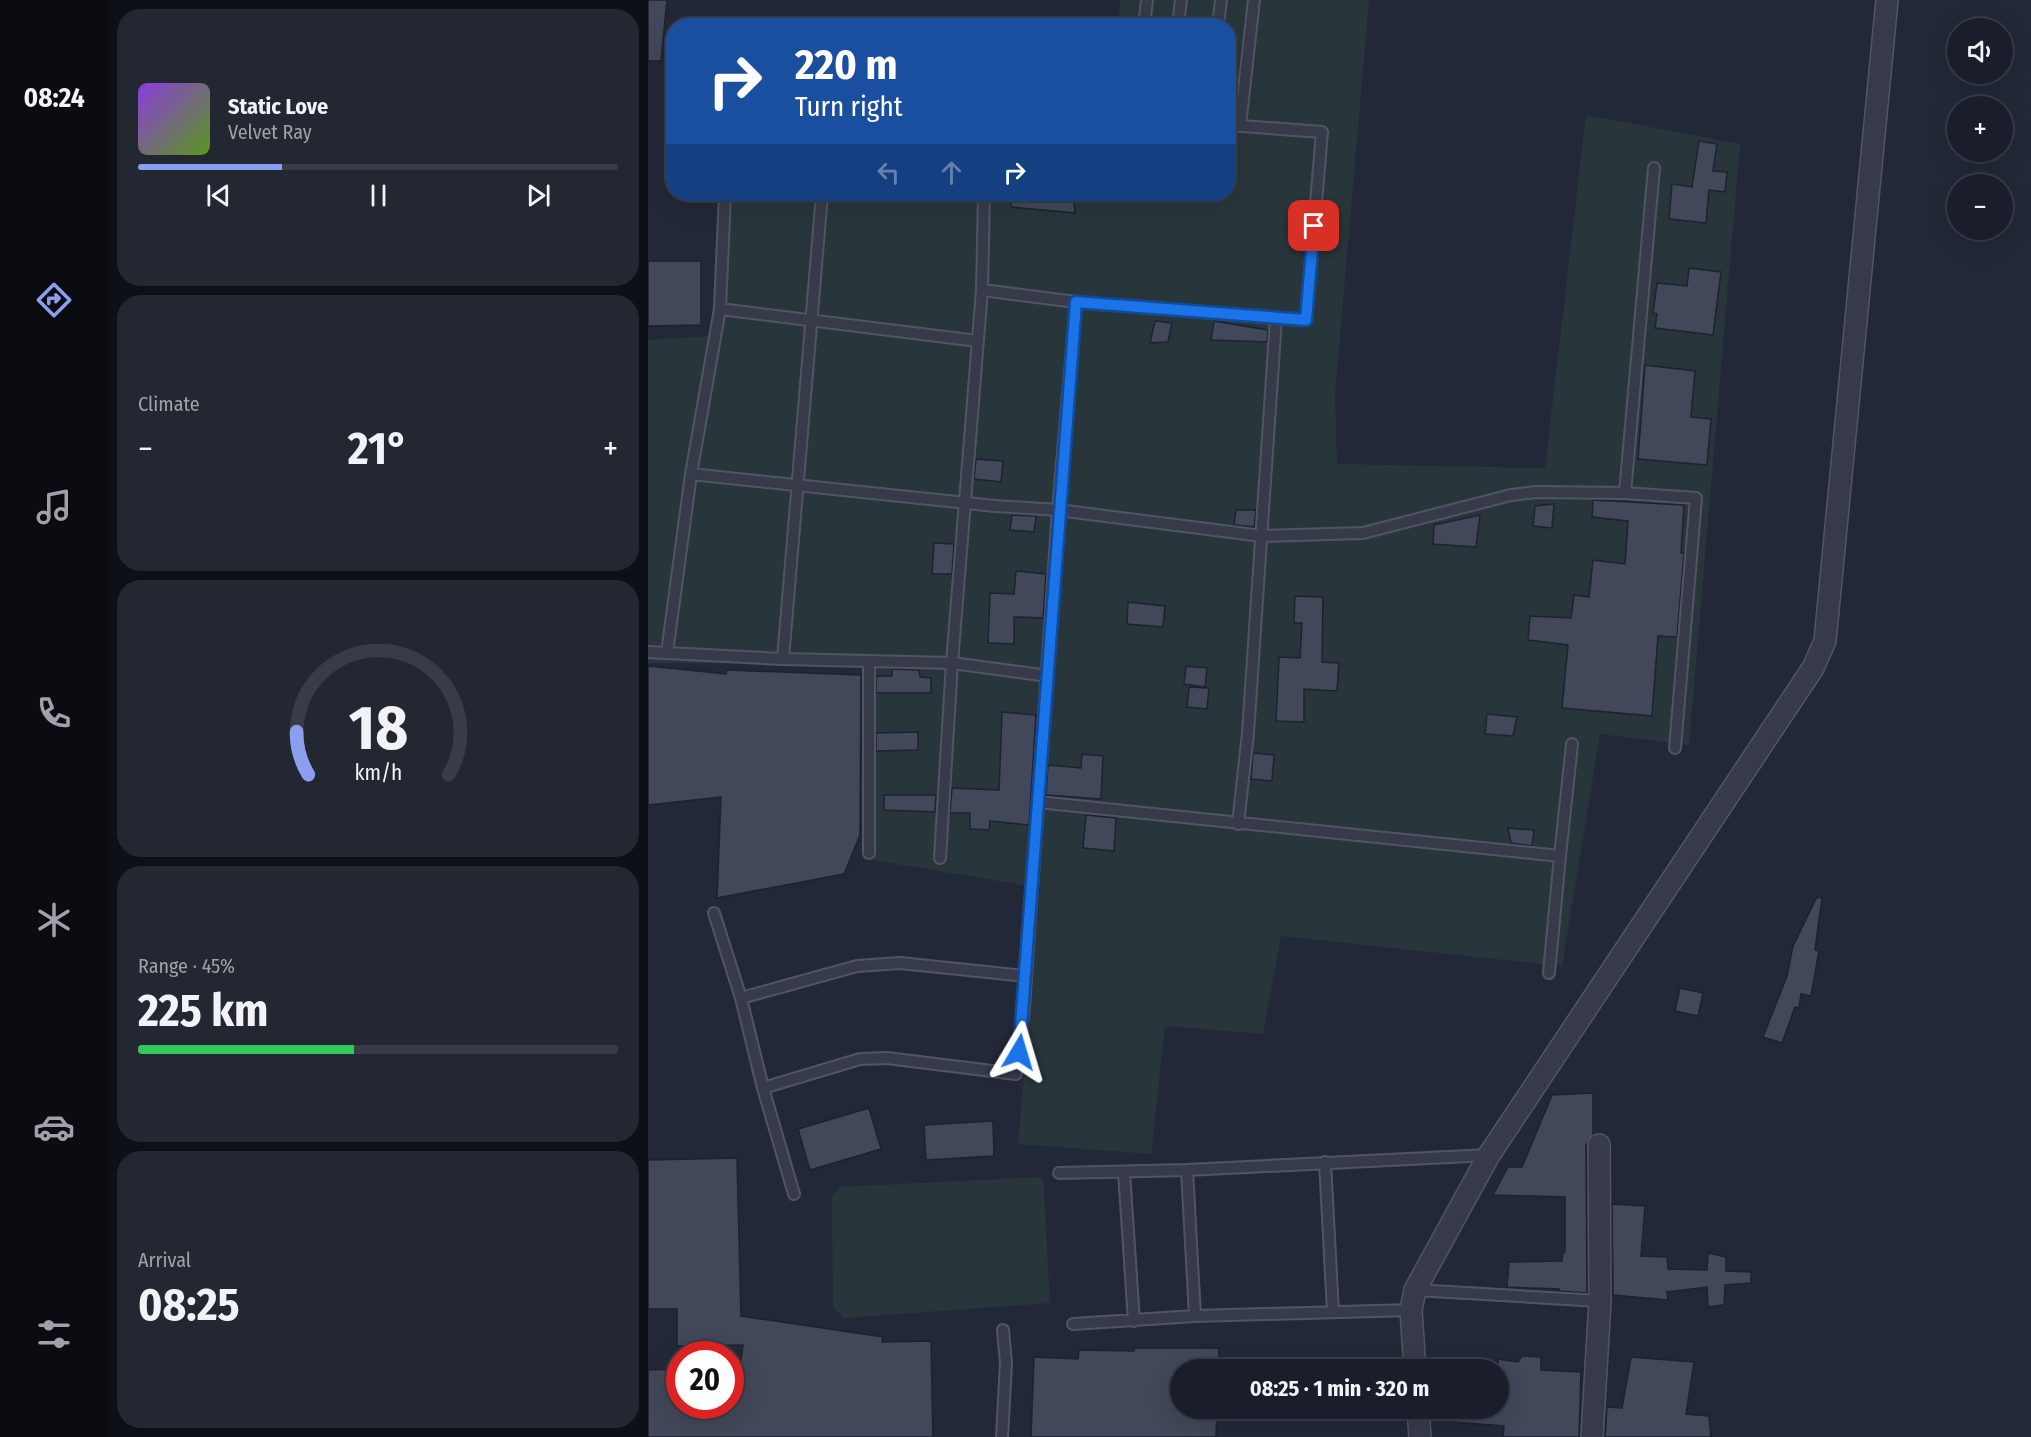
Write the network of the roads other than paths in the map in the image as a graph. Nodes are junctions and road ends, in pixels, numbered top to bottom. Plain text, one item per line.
1 (1147, 0) edge
2 (1181, 0) edge
3 (1221, 0) edge
4 (1254, 0) edge
5 (1887, 0) edge
6 (1145, 18) edge
7 (1179, 18) edge
8 (1219, 18) edge
9 (1236, 112) edge
10 (1236, 125) edge
11 (1654, 168) dead end
12 (725, 201) edge
13 (822, 201) edge
14 (984, 201) edge
15 (982, 290) junction
16 (1076, 302) junction
17 (720, 309) junction
18 (1276, 318) junction
19 (813, 322) junction
20 (978, 341) junction
21 (691, 474) junction
22 (799, 483) junction
23 (1625, 493) junction
24 (965, 502) junction
25 (1058, 510) junction
26 (1262, 536) junction
27 (648, 651) edge
28 (667, 653) junction
29 (783, 659) junction
30 (869, 661) junction
31 (952, 663) junction
32 (1048, 676) junction
33 (1572, 744) dead end
34 (1675, 748) dead end
35 (1038, 802) junction
36 (1238, 824) junction
37 (868, 854) dead end
38 (1560, 856) junction
39 (940, 858) dead end
40 (714, 913) dead end
41 (1549, 973) dead end
42 (1026, 976) junction
43 (741, 998) junction
44 (763, 1088) junction
45 (1599, 1145) dead end
46 (1489, 1155) junction
47 (1325, 1162) junction
48 (1187, 1170) junction
49 (1124, 1172) junction
50 (1059, 1173) dead end
51 (794, 1194) dead end
52 (1413, 1300) junction
53 (1600, 1301) junction
54 (1333, 1312) junction
55 (1195, 1316) junction
56 (1134, 1321) junction
57 (1073, 1324) dead end
58 (1003, 1330) dead end
59 (1415, 1359) edge
60 (1419, 1419) edge
61 (1002, 1437) edge
62 (1420, 1437) edge
63 (1592, 1437) edge

1 - 6 lane
2 - 7 lane
3 - 8 lane
4 - 9 lane
5 - 46 street
10 - 18 lane
11 - 23 lane
12 - 17 lane
13 - 19 lane
14 - 15 lane
15 - 16 lane
15 - 20 lane
16 - 18 lane
16 - 25 lane
17 - 19 lane
17 - 21 lane
18 - 26 lane
19 - 20 lane
19 - 22 lane
20 - 24 lane
21 - 22 lane
21 - 28 lane
22 - 24 lane
22 - 29 lane
23 - 26 lane
23 - 34 lane
24 - 25 lane
24 - 31 lane
25 - 26 lane
25 - 32 lane
26 - 36 lane
27 - 28 lane
28 - 29 lane
29 - 30 lane
30 - 31 lane
30 - 37 lane
31 - 32 lane
31 - 39 lane
32 - 35 lane
33 - 38 lane
35 - 36 lane
35 - 42 lane
36 - 38 lane
38 - 41 lane
40 - 43 lane
42 - 43 lane
42 - 44 lane
43 - 44 lane
44 - 51 lane
45 - 53 street
46 - 47 lane
46 - 52 street
47 - 48 lane
47 - 54 lane
48 - 49 lane
48 - 55 lane
49 - 50 lane
49 - 56 lane
52 - 53 lane
52 - 54 lane
52 - 59 street
53 - 63 street
54 - 55 lane
55 - 56 lane
56 - 57 lane
58 - 61 lane
60 - 62 street

